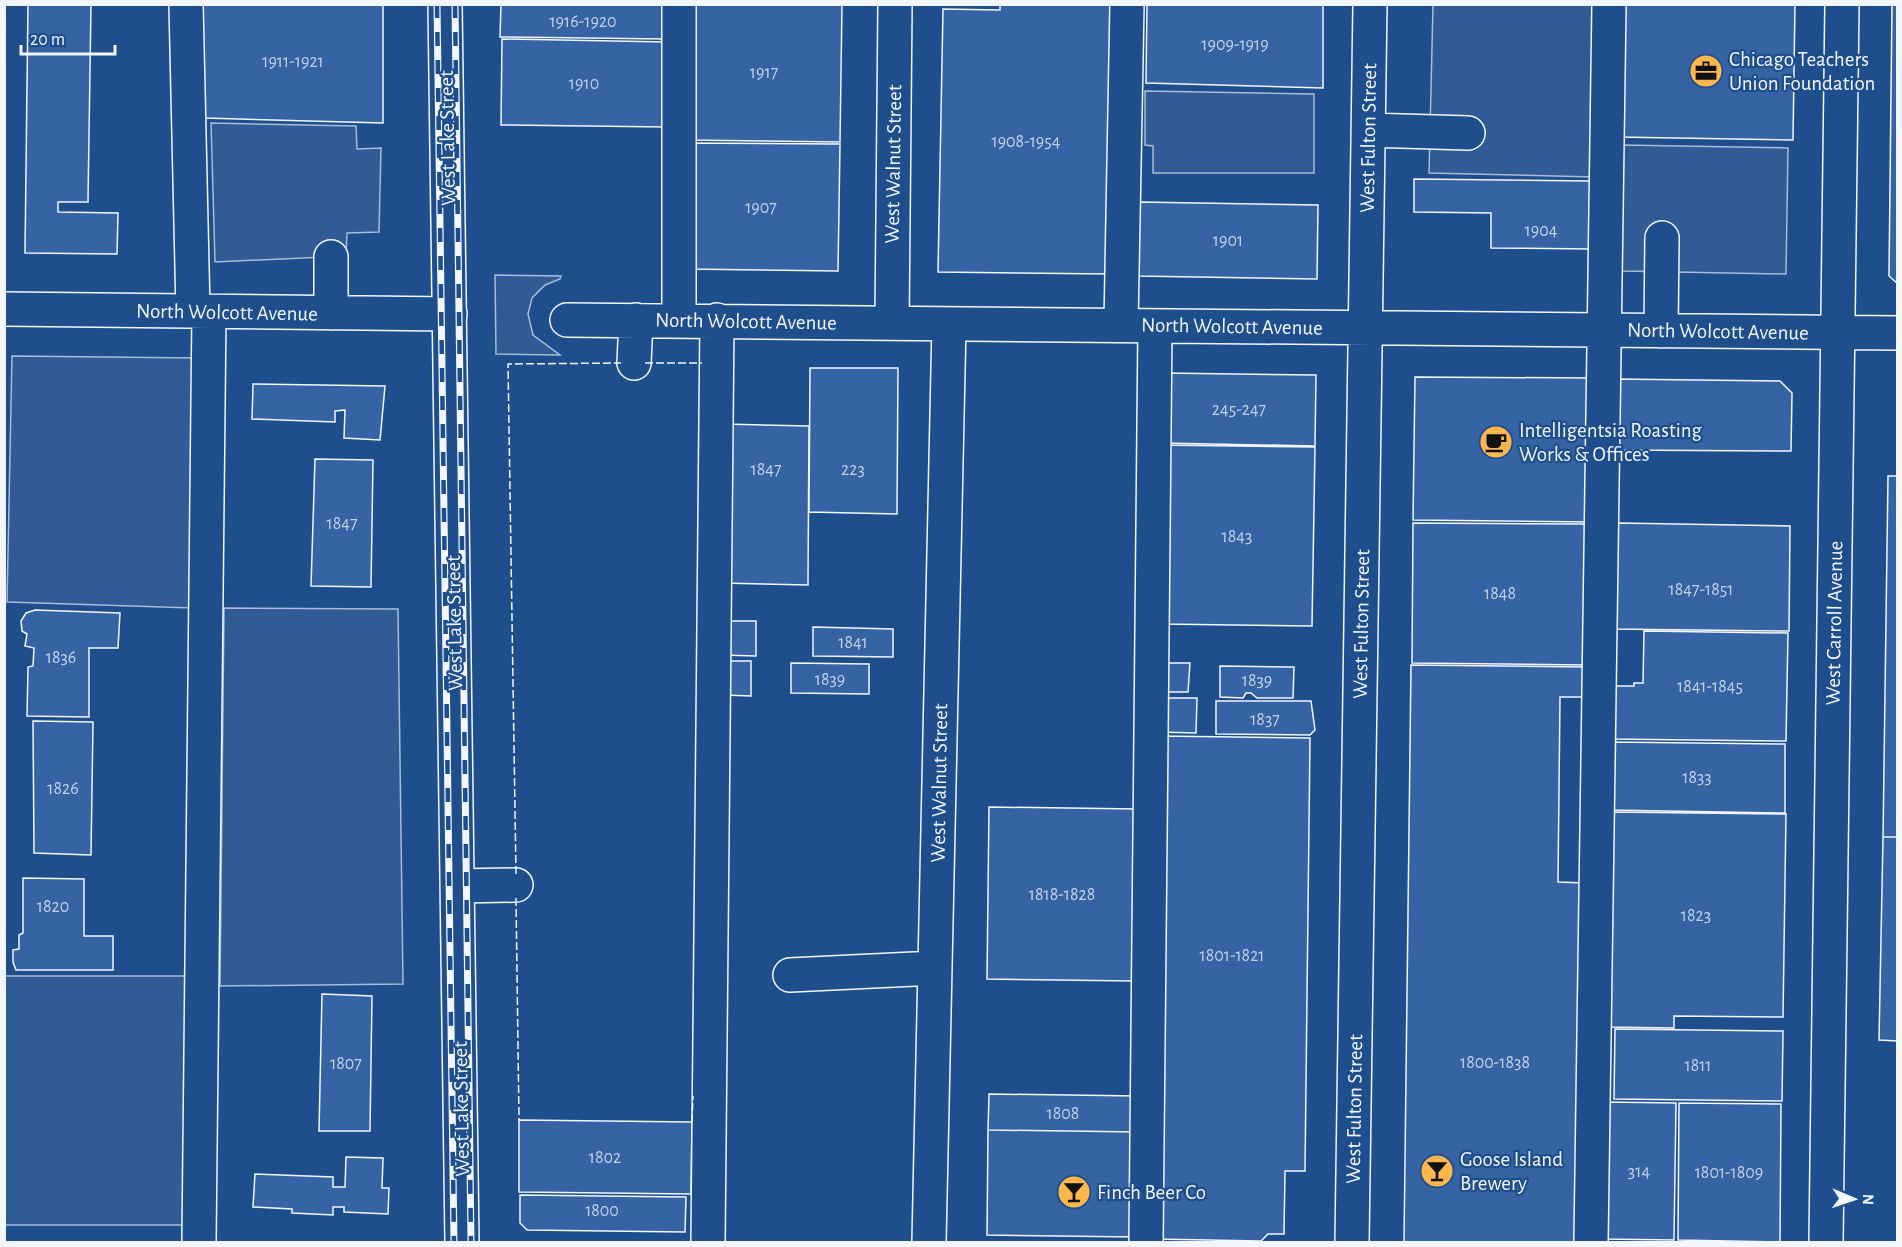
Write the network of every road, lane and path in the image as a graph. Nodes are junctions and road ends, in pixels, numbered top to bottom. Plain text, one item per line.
1 (186, 4) edge
2 (446, 4) edge
3 (679, 4) edge
4 (895, 4) edge
5 (1127, 4) edge
6 (1370, 4) edge
7 (1609, 4) edge
8 (1842, 4) edge
9 (1368, 130) junction
10 (1468, 132) dead end
11 (1662, 238) dead end
12 (331, 257) dead end
13 (4, 309) edge
14 (201, 311) junction
15 (331, 314) junction
16 (450, 314) junction
17 (567, 320) dead end
18 (636, 320) junction
19 (717, 320) junction
20 (679, 321) junction
21 (892, 323) junction
22 (948, 324) junction
23 (1121, 325) junction
24 (1155, 326) junction
25 (1365, 327) junction
26 (1604, 330) junction
27 (1660, 331) junction
28 (1838, 332) junction
29 (1898, 333) edge
30 (634, 363) dead end
31 (516, 885) dead end
32 (458, 886) junction
33 (935, 968) junction
34 (790, 975) dead end
35 (199, 1242) edge
36 (462, 1242) edge
37 (708, 1242) edge
38 (929, 1242) edge
39 (1146, 1242) edge
40 (1352, 1242) edge
41 (1591, 1242) edge
42 (1826, 1242) edge

1 - 14 street
2 - 16 street, West Lake Street
3 - 20 street
4 - 21 street, West Walnut Street
5 - 23 street
6 - 9 street, West Fulton Street
7 - 26 street
8 - 28 street, West Carroll Avenue
9 - 10 street
9 - 25 street, West Fulton Street
11 - 27 street
12 - 15 street
13 - 14 street, North Wolcott Avenue
14 - 15 street, North Wolcott Avenue
14 - 35 street
15 - 16 street, North Wolcott Avenue
16 - 32 street, West Lake Street
17 - 18 street, North Wolcott Avenue
18 - 20 street, North Wolcott Avenue
18 - 30 street
19 - 20 street, North Wolcott Avenue
19 - 21 street, North Wolcott Avenue
19 - 37 street
21 - 22 street, North Wolcott Avenue
22 - 23 street, North Wolcott Avenue
22 - 33 street, West Walnut Street
23 - 24 street, North Wolcott Avenue
24 - 25 street, North Wolcott Avenue
24 - 39 street
25 - 26 street, North Wolcott Avenue
25 - 40 street, West Fulton Street
26 - 27 street, North Wolcott Avenue
26 - 41 street
27 - 28 street, North Wolcott Avenue
28 - 29 street, North Wolcott Avenue
28 - 42 street, West Carroll Avenue
31 - 32 street
32 - 36 street, West Lake Street
33 - 34 street
33 - 38 street, West Walnut Street

